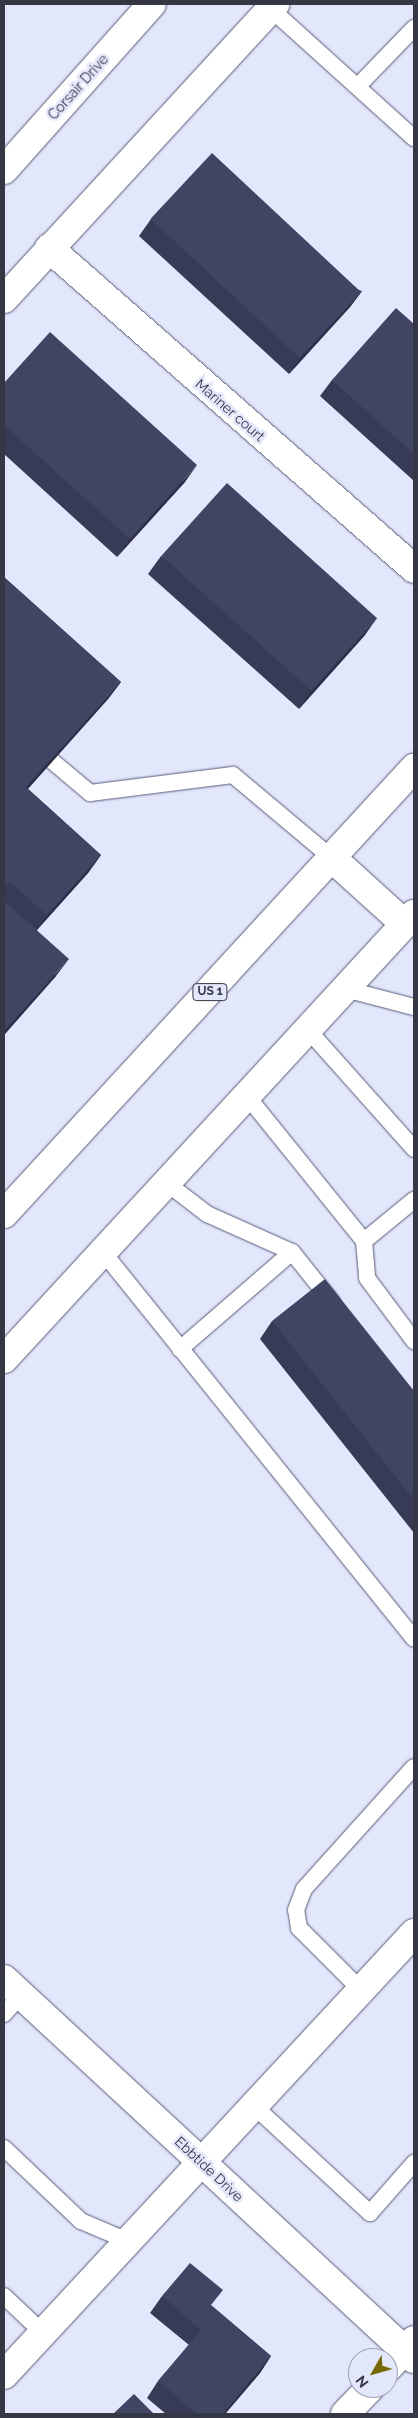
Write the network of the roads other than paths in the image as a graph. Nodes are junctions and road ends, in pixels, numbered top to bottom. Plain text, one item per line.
1 (152, 4) edge
2 (273, 6) edge
3 (414, 28) edge
4 (358, 86) junction
5 (414, 138) edge
6 (4, 170) edge
7 (49, 248) junction
8 (4, 299) edge
9 (414, 569) edge
10 (52, 762) edge
11 (414, 768) edge
12 (333, 859) junction
13 (410, 919) edge
14 (345, 989) junction
15 (414, 1007) edge
16 (309, 1031) junction
17 (246, 1096) junction
18 (414, 1149) edge
19 (168, 1184) junction
20 (414, 1200) edge
21 (4, 1214) edge
22 (364, 1240) junction
23 (102, 1252) junction
24 (292, 1252) junction
25 (341, 1313) edge
26 (414, 1341) edge
27 (180, 1349) junction
28 (4, 1359) edge
29 (414, 1639) edge
30 (414, 1767) edge
31 (414, 1933) edge
32 (361, 1990) junction
33 (10, 1996) edge
34 (254, 2106) junction
35 (4, 2148) edge
36 (201, 2162) junction
37 (414, 2163) edge
38 (128, 2241) junction
39 (4, 2296) edge
40 (43, 2333) junction
41 (405, 2355) edge
42 (4, 2375) edge
43 (360, 2398) edge
44 (345, 2414) edge

1 - 6 street, Corsair Drive
2 - 4 lane
2 - 7 street
3 - 4 lane
4 - 5 lane
7 - 8 street
7 - 9 street, Mariner court
10 - 12 lane
11 - 12 street, US 1 / US 1
12 - 13 street
12 - 21 street, US 1 / US 1
13 - 14 street
14 - 15 lane
14 - 16 street
16 - 17 street
16 - 18 lane
17 - 19 street
17 - 22 lane
19 - 23 street
19 - 24 lane
20 - 22 lane
22 - 26 lane
23 - 27 lane
23 - 28 street
24 - 25 lane
24 - 27 lane
27 - 29 lane
30 - 32 lane
31 - 32 street
32 - 34 street
33 - 36 street, Ebbtide Drive
34 - 36 street
34 - 37 lane
35 - 38 lane
36 - 38 street
36 - 41 street, Ebbtide Drive
38 - 40 street
39 - 40 lane
40 - 42 street
43 - 44 street

